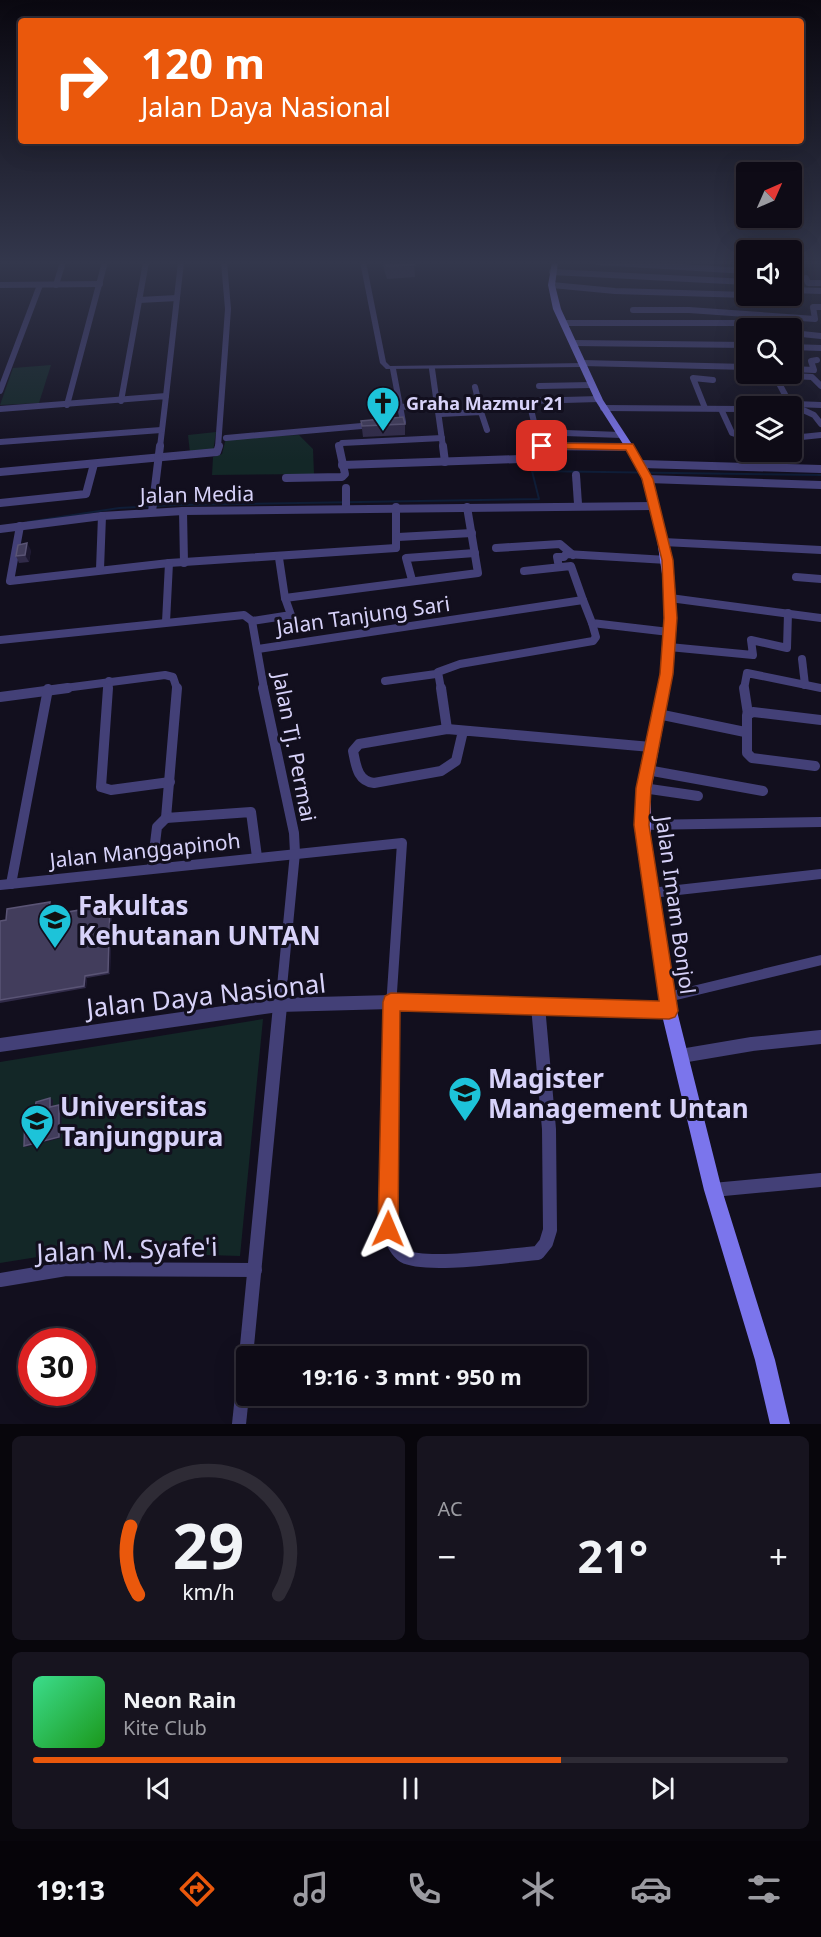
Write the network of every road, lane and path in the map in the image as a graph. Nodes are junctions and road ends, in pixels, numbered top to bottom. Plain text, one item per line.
1 (24, 328) edge
2 (88, 328) edge
3 (134, 328) edge
4 (174, 328) edge
5 (227, 328) edge
6 (376, 328) edge
7 (566, 328) edge
8 (802, 334) edge
9 (821, 336) edge
10 (573, 343) junction
11 (736, 345) edge
12 (802, 347) edge
13 (821, 348) edge
14 (817, 360) dead end
15 (583, 364) junction
16 (688, 366) junction
17 (736, 367) edge
18 (393, 369) junction
19 (432, 369) junction
20 (802, 369) edge
21 (802, 376) edge
22 (693, 378) junction
23 (713, 380) dead end
24 (591, 385) junction
25 (821, 386) edge
26 (475, 387) dead end
27 (539, 387) dead end
28 (0, 391) edge
29 (166, 396) junction
30 (598, 399) junction
31 (121, 401) junction
32 (802, 404) edge
33 (67, 405) junction
34 (438, 405) junction
35 (818, 405) edge
36 (399, 407) junction
37 (603, 408) junction
38 (705, 408) junction
39 (0, 409) edge
40 (721, 409) junction
41 (736, 409) edge
42 (802, 410) edge
43 (481, 412) junction
44 (440, 414) junction
45 (814, 415) junction
46 (534, 422) dead end
47 (387, 424) edge
48 (821, 424) edge
49 (377, 425) edge
50 (161, 430) junction
51 (487, 430) dead end
52 (537, 432) dead end
53 (736, 434) edge
54 (621, 435) junction
55 (821, 435) edge
56 (802, 437) edge
57 (226, 438) dead end
58 (442, 438) junction
59 (0, 442) edge
60 (542, 446) dead end
61 (629, 447) junction
62 (158, 458) junction
63 (520, 459) dead end
64 (445, 462) junction
65 (94, 464) junction
66 (342, 465) junction
67 (821, 469) edge
68 (794, 470) junction
69 (0, 472) edge
70 (644, 472) junction
71 (576, 475) dead end
72 (286, 478) dead end
73 (799, 483) junction
74 (821, 485) edge
75 (346, 488) dead end
76 (0, 503) edge
77 (578, 504) junction
78 (346, 505) junction
79 (654, 506) junction
80 (396, 507) junction
81 (467, 507) junction
82 (152, 508) junction
83 (183, 511) junction
84 (102, 516) junction
85 (20, 526) junction
86 (0, 529) edge
87 (472, 533) junction
88 (398, 537) junction
89 (663, 542) junction
90 (496, 548) dead end
91 (821, 550) edge
92 (475, 553) junction
93 (569, 554) junction
94 (279, 558) junction
95 (668, 560) junction
96 (170, 563) junction
97 (184, 563) junction
98 (559, 567) junction
99 (100, 570) junction
100 (524, 571) dead end
101 (796, 577) dead end
102 (821, 579) edge
103 (412, 580) junction
104 (285, 598) junction
105 (670, 598) junction
106 (583, 600) junction
107 (788, 614) junction
108 (821, 618) edge
109 (252, 621) junction
110 (166, 622) junction
111 (591, 623) junction
112 (0, 640) edge
113 (669, 640) junction
114 (258, 649) junction
115 (802, 659) dead end
116 (436, 674) junction
117 (109, 681) junction
118 (385, 681) dead end
119 (806, 685) junction
120 (821, 688) edge
121 (48, 689) junction
122 (0, 697) edge
123 (658, 714) junction
124 (748, 714) junction
125 (821, 720) edge
126 (447, 729) junction
127 (464, 730) junction
128 (745, 732) junction
129 (651, 747) junction
130 (814, 766) dead end
131 (647, 770) junction
132 (170, 782) junction
133 (643, 788) junction
134 (763, 791) dead end
135 (698, 796) dead end
136 (166, 818) junction
137 (821, 822) edge
138 (641, 825) junction
139 (295, 853) junction
140 (257, 857) junction
141 (152, 868) junction
142 (821, 874) edge
143 (6, 885) edge
144 (651, 893) junction
145 (821, 960) edge
146 (391, 1002) junction
147 (668, 1004) junction
148 (279, 1005) junction
149 (538, 1006) junction
150 (821, 1037) edge
151 (0, 1045) edge
152 (681, 1056) junction
153 (821, 1180) edge
154 (713, 1190) junction
155 (255, 1270) junction
156 (0, 1280) edge
157 (247, 1346) edge
158 (241, 1406) edge
159 (239, 1424) edge
160 (780, 1424) edge

1 - 28 street
2 - 33 street
3 - 31 street
4 - 29 street
5 - 62 street
6 - 18 street
7 - 10 main road, Jalan Imam Bonjol
8 - 9 street
10 - 11 street
10 - 15 main road, Jalan Imam Bonjol
12 - 13 street
14 - 20 street
15 - 16 street
15 - 19 street
15 - 24 main road, Jalan Imam Bonjol
16 - 17 street
16 - 22 street
18 - 19 street
18 - 36 street
19 - 34 street
21 - 25 street
22 - 23 street
22 - 38 street
24 - 27 street
24 - 30 main road, Jalan Imam Bonjol
26 - 43 street
29 - 31 street
29 - 50 street
30 - 37 main road, Jalan Imam Bonjol
30 - 46 street
31 - 33 street
32 - 35 street
33 - 39 street
34 - 36 street
34 - 44 street
35 - 45 street
36 - 47 street
37 - 38 street
37 - 54 main road, Jalan Imam Bonjol
38 - 40 street
40 - 41 street
40 - 53 street
42 - 45 street
43 - 44 street
43 - 51 street
44 - 58 street
45 - 48 street
49 - 57 street
50 - 59 street
50 - 62 street
52 - 54 street
54 - 61 main road, Jalan Imam Bonjol
55 - 56 street
58 - 64 street
58 - 66 street
60 - 61 street
61 - 70 main road, Jalan Imam Bonjol
62 - 65 street
62 - 82 street
63 - 64 street
64 - 66 street
65 - 69 street
65 - 76 street
66 - 72 street
67 - 68 street
68 - 70 street
68 - 73 street
70 - 73 street
70 - 79 main road, Jalan Imam Bonjol
71 - 77 street
73 - 74 street
75 - 78 street
77 - 79 street, Jalan Media
77 - 81 street, Jalan Media
78 - 80 street, Jalan Media
78 - 83 street, Jalan Media
79 - 89 main road, Jalan Imam Bonjol
80 - 81 street, Jalan Media
80 - 88 street
81 - 87 street
82 - 83 street, Jalan Media
82 - 84 street, Jalan Media
83 - 97 street
84 - 85 street, Jalan Media
84 - 99 street
85 - 86 street, Jalan Media
85 - 99 street
87 - 88 street
87 - 92 street
88 - 94 street
89 - 91 street
89 - 95 main road, Jalan Imam Bonjol
90 - 93 street
92 - 103 street
92 - 103 street
93 - 95 street
93 - 98 street
94 - 97 street
94 - 104 street
95 - 105 main road, Jalan Imam Bonjol
96 - 97 street
96 - 99 street
96 - 110 street
98 - 100 street
98 - 106 street
101 - 102 street
103 - 104 street
104 - 109 street
105 - 107 street
105 - 113 main road, Jalan Imam Bonjol
106 - 111 street
106 - 114 street, Jalan Tanjung Sari
107 - 108 street
107 - 113 street
109 - 110 street, Jalan Tanjung Sari
109 - 114 street, Jalan Tanjung Sari
110 - 112 street, Jalan Tanjung Sari
111 - 113 street
111 - 116 street
113 - 123 main road, Jalan Imam Bonjol
114 - 139 street, Jalan Tj. Permai
115 - 119 street
116 - 118 street
116 - 126 street
117 - 121 street
117 - 132 street
117 - 132 street
119 - 120 street
119 - 124 street
121 - 122 street
121 - 143 street
123 - 128 street
123 - 129 main road, Jalan Imam Bonjol
124 - 125 street
124 - 128 street
126 - 127 street
126 - 127 street
127 - 129 street
128 - 130 street
129 - 131 main road, Jalan Imam Bonjol
131 - 133 main road, Jalan Imam Bonjol
131 - 134 street
132 - 136 street
133 - 135 street
133 - 138 main road, Jalan Imam Bonjol
136 - 140 street
136 - 141 street
137 - 138 street
138 - 144 main road, Jalan Imam Bonjol
139 - 140 street, Jalan Manggapinoh
139 - 146 street, Jalan Manggapinoh
139 - 148 street, Jalan Tj. Permai
140 - 141 street, Jalan Manggapinoh
141 - 143 street, Jalan Manggapinoh
142 - 144 street
144 - 147 main road, Jalan Imam Bonjol
145 - 147 street
146 - 148 street, Jalan Daya Nasional
146 - 149 street, Jalan Daya Nasional
146 - 149 street
147 - 149 street, Jalan Daya Nasional
147 - 152 main road, Jalan Imam Bonjol
148 - 151 street, Jalan Daya Nasional
148 - 155 street, Jalan Tj. Permai
150 - 152 street
152 - 154 main road, Jalan Imam Bonjol
153 - 154 street
154 - 160 main road, Jalan Imam Bonjol
155 - 156 street, Jalan M. Syafe'i
155 - 157 street, Jalan Tj. Permai
158 - 159 street, Jalan Tj. Permai

